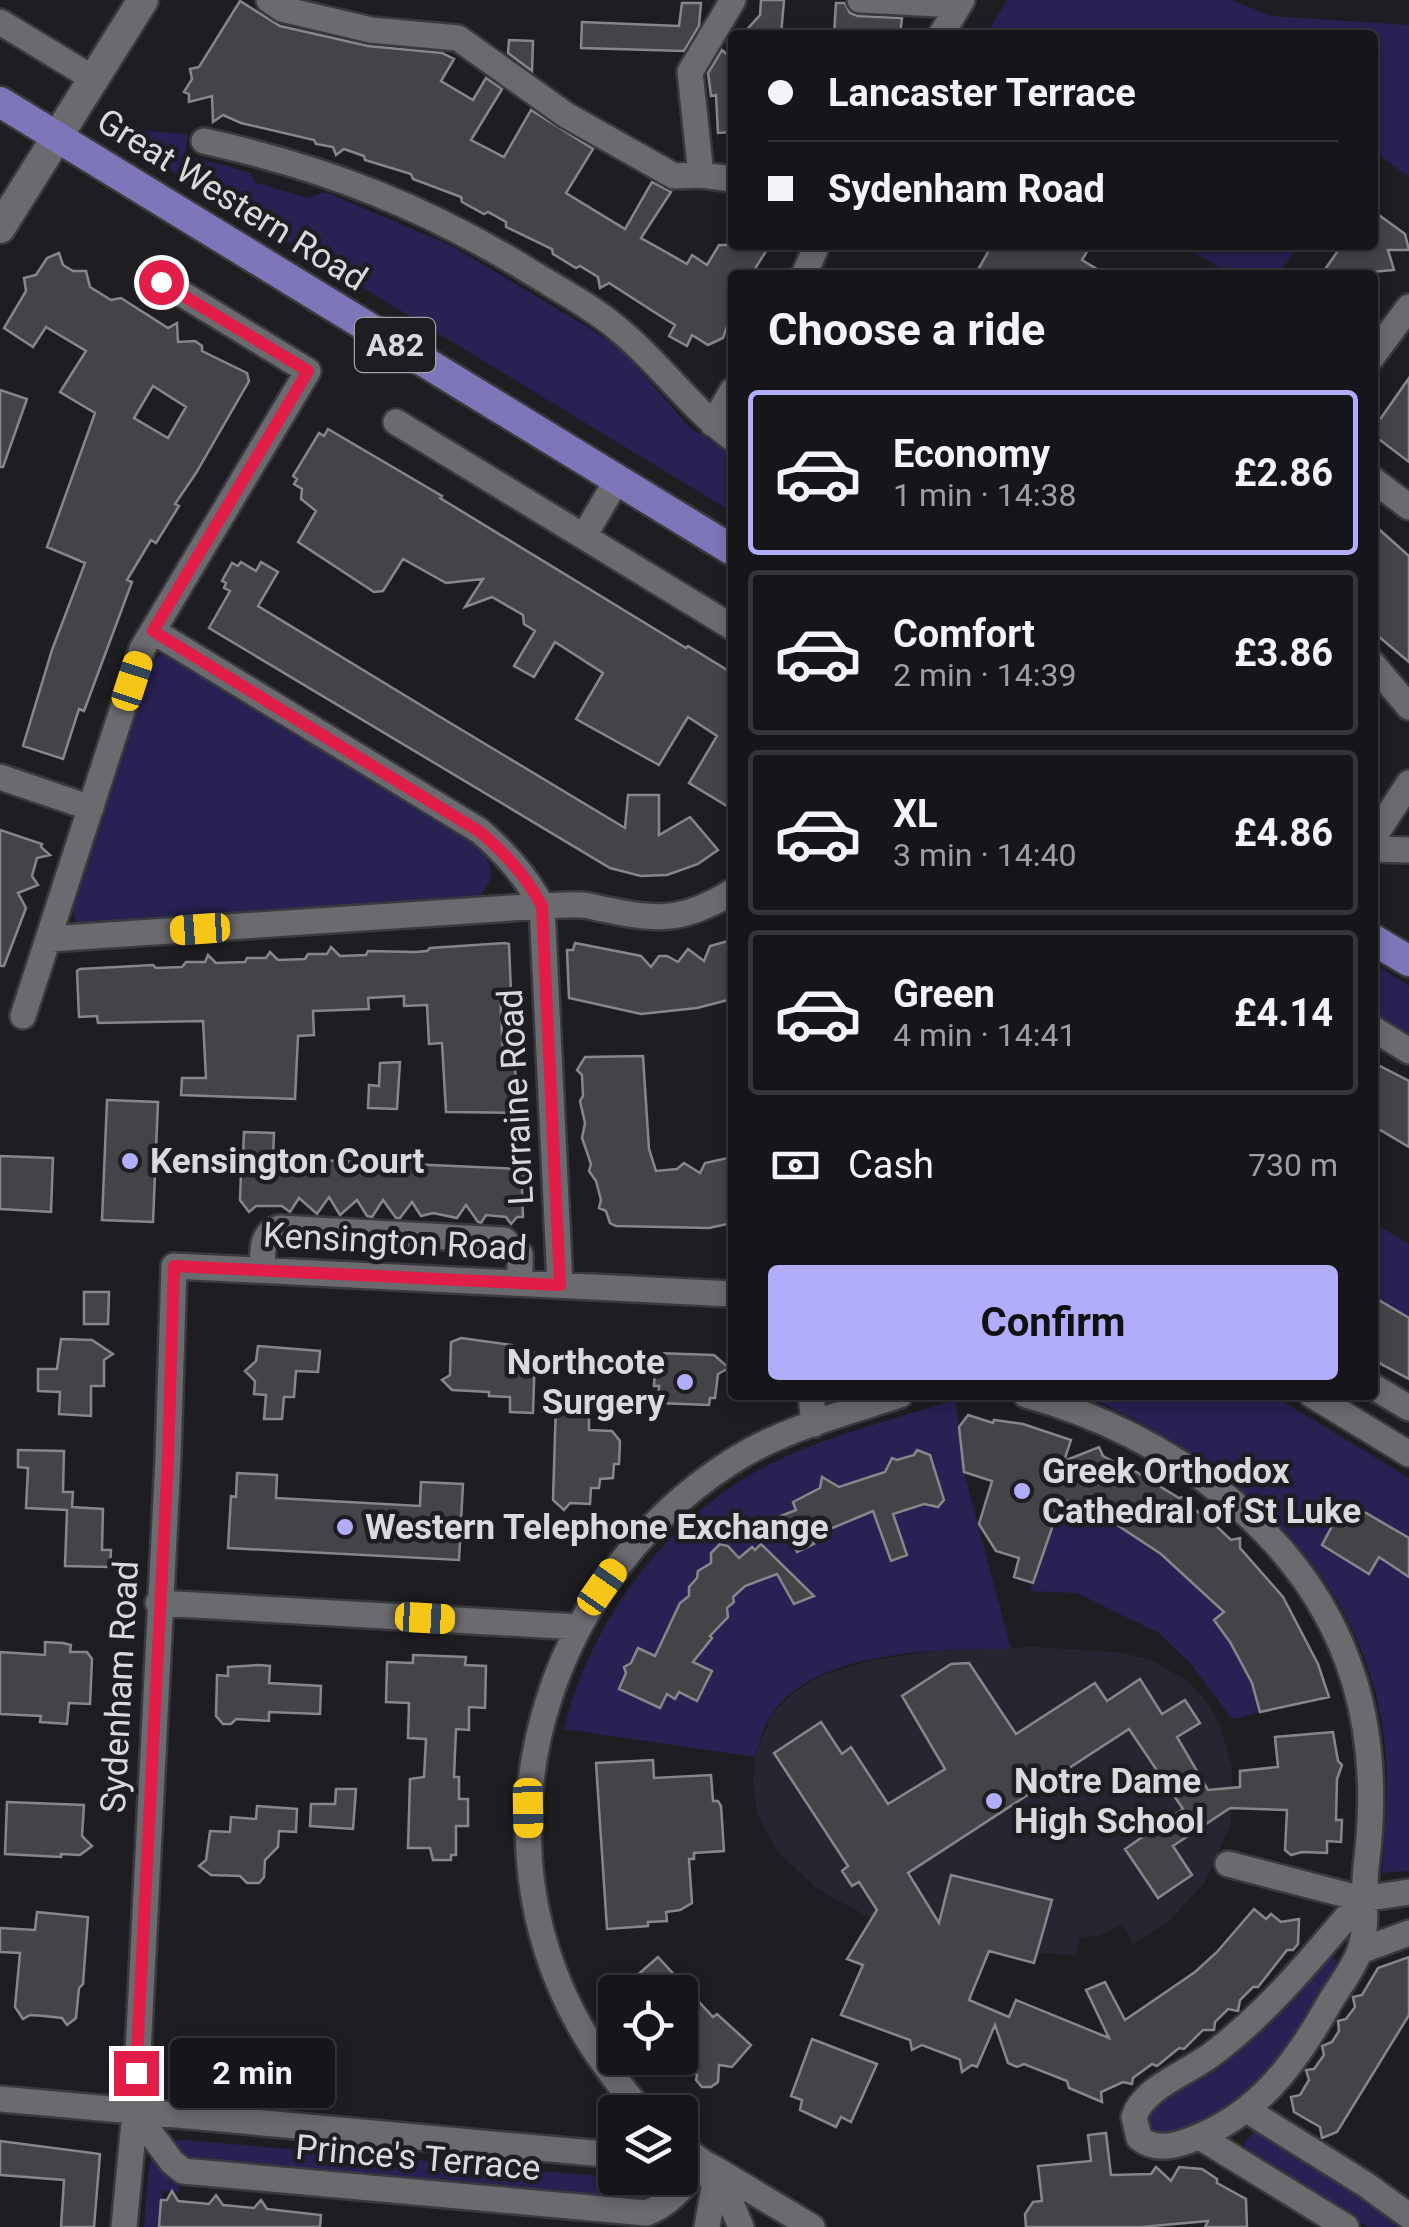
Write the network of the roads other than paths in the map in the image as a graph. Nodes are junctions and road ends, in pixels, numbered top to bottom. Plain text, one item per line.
1 (142, 0) edge
2 (269, 0) edge
3 (733, 0) edge
4 (860, 0) edge
5 (961, 2) edge
6 (0, 22) edge
7 (944, 30) edge
8 (94, 79) junction
9 (0, 102) edge
10 (59, 137) junction
11 (204, 141) dead end
12 (701, 174) junction
13 (728, 179) edge
14 (0, 228) edge
15 (161, 282) dead end
16 (1409, 307) edge
17 (1378, 349) edge
18 (396, 422) dead end
19 (722, 431) edge
20 (617, 480) junction
21 (1378, 484) edge
22 (1409, 507) edge
23 (584, 536) junction
24 (728, 548) edge
25 (728, 624) edge
26 (153, 631) junction
27 (1378, 671) edge
28 (1409, 707) edge
29 (0, 777) edge
30 (1409, 783) edge
31 (91, 808) junction
32 (1378, 831) edge
33 (1378, 848) edge
34 (1409, 850) edge
35 (728, 894) edge
36 (542, 906) junction
37 (49, 939) junction
38 (1378, 943) edge
39 (1409, 961) edge
40 (24, 1016) dead end
41 (1378, 1032) edge
42 (1409, 1050) edge
43 (174, 1266) joint
44 (262, 1270) junction
45 (520, 1283) junction
46 (560, 1285) junction
47 (728, 1294) edge
48 (1378, 1390) edge
49 (812, 1400) edge
50 (885, 1400) edge
51 (1040, 1400) edge
52 (1320, 1400) edge
53 (1409, 1408) edge
54 (814, 1424) junction
55 (1409, 1454) edge
56 (158, 1603) junction
57 (578, 1627) junction
58 (1228, 1864) dead end
59 (1409, 1892) edge
60 (1362, 1899) junction
61 (1409, 1933) edge
62 (1360, 1951) junction
63 (629, 2095) edge
64 (0, 2099) edge
65 (1247, 2110) junction
66 (134, 2112) junction
67 (1200, 2136) junction
68 (598, 2153) edge
69 (700, 2165) edge
70 (1409, 2216) edge
71 (124, 2227) edge
72 (707, 2227) edge
73 (741, 2227) edge
74 (812, 2227) edge
75 (1346, 2227) edge

1 - 8 street
2 - 12 street
3 - 12 street
4 - 5 street
5 - 7 street
6 - 8 street, Great Western Road
8 - 10 street
9 - 10 main road, Great Western Road / A82
10 - 14 street
10 - 20 main road, Great Western Road / A82
11 - 19 street
12 - 13 street
15 - 26 street
16 - 17 street
18 - 23 street
20 - 23 street
20 - 24 main road, Great Western Road / A82
21 - 22 street
23 - 25 street
26 - 31 street
26 - 36 street
27 - 28 street
29 - 31 street
30 - 32 street
31 - 37 street
33 - 34 street
35 - 36 street
36 - 37 street
36 - 46 street, Lorraine Road
37 - 40 street
38 - 39 main road
41 - 42 street
43 - 44 street, Kensington Road
43 - 56 street, Sydenham Road
44 - 45 street, Kensington Road
44 - 45 street
45 - 46 street, Kensington Road
46 - 47 street, Kensington Road
48 - 53 street
49 - 54 street
50 - 54 street
51 - 60 street
52 - 55 street
54 - 57 street
56 - 57 street
56 - 66 street, Sydenham Road
57 - 63 street
58 - 60 street
59 - 60 street
60 - 62 street
60 - 67 street
61 - 62 street
62 - 65 street
64 - 66 street
65 - 67 street
65 - 70 street
66 - 68 street
66 - 69 street, Prince's Terrace
66 - 71 street, Sydenham Road
67 - 75 street
69 - 72 street
69 - 73 street
69 - 74 street

